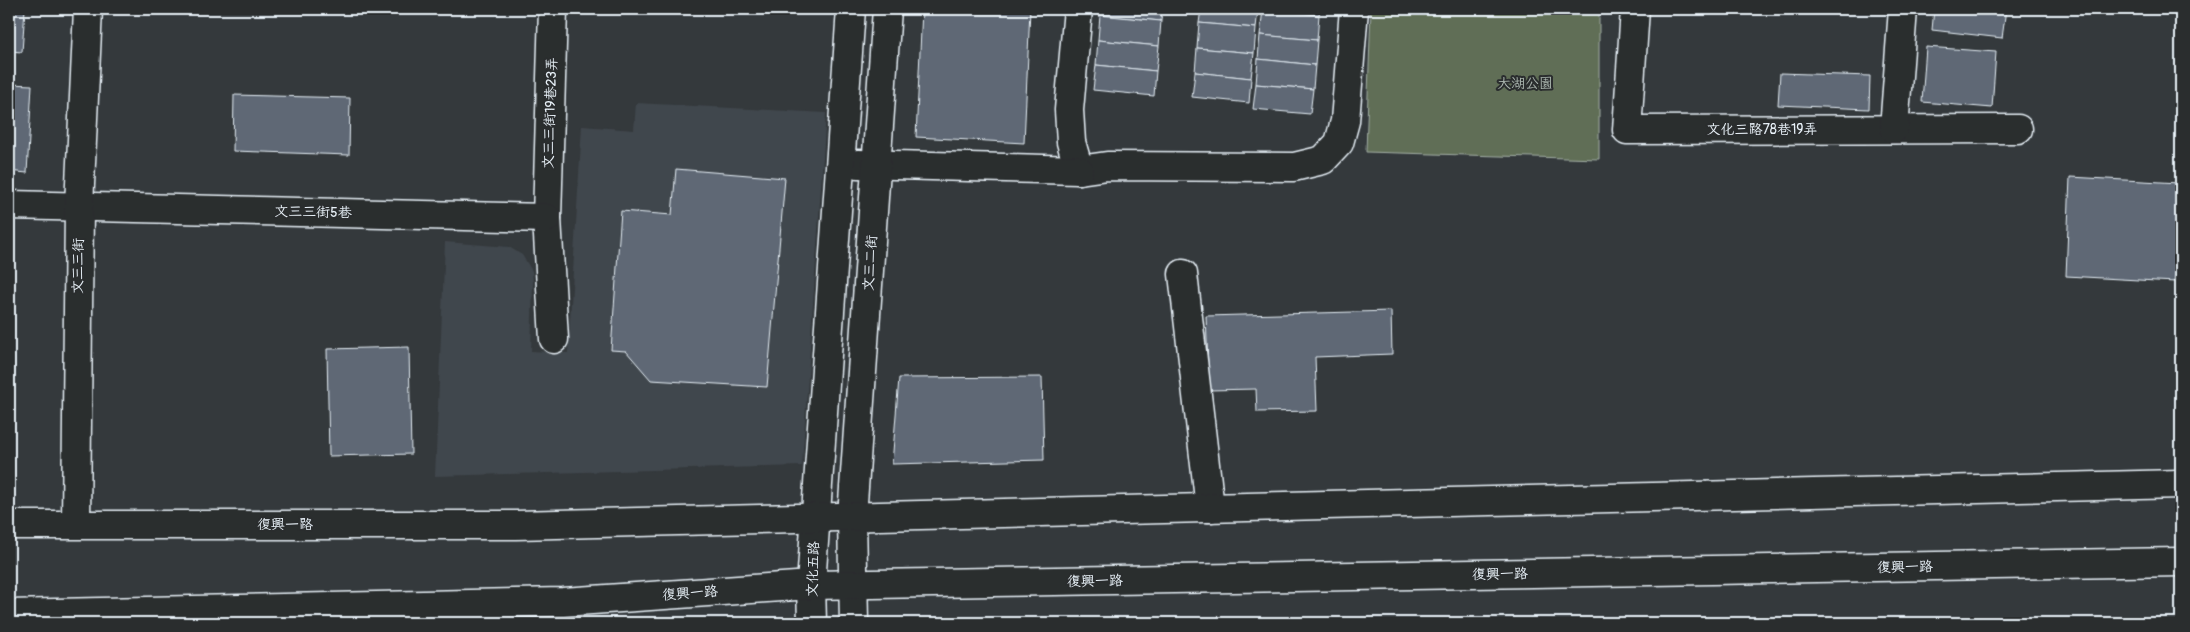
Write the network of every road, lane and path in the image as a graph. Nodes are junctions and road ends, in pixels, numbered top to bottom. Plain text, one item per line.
1 (88, 9) edge
2 (553, 9) edge
3 (850, 9) edge
4 (887, 9) edge
5 (1078, 9) edge
6 (1354, 9) edge
7 (1635, 9) edge
8 (1903, 9) edge
9 (1894, 129) junction
10 (2018, 129) dead end
11 (840, 164) junction
12 (877, 165) junction
13 (1079, 170) junction
14 (9, 205) edge
15 (79, 206) junction
16 (547, 218) junction
17 (1182, 274) dead end
18 (554, 339) dead end
19 (2181, 484) edge
20 (1210, 508) junction
21 (815, 516) junction
22 (852, 517) junction
23 (76, 524) junction
24 (9, 525) edge
25 (2181, 562) edge
26 (811, 585) junction
27 (853, 586) junction
28 (9, 614) edge
29 (812, 623) edge
30 (854, 623) edge

1 - 15 main road, 文三三街
2 - 16 main road, 文三三街19巷23弄
3 - 11 main road
4 - 12 main road, 文三二街
5 - 13 main road
6 - 13 main road
7 - 9 main road, 文化三路78巷19弄
8 - 9 main road
9 - 10 main road, 文化三路78巷19弄
11 - 12 main road
11 - 21 main road
12 - 13 main road
12 - 22 main road, 文三二街
14 - 15 main road, 文三三街5巷
15 - 16 main road, 文三三街5巷
15 - 23 main road, 文三三街
16 - 18 main road, 文三三街19巷23弄
17 - 20 main road
19 - 20 main road, 復興一路
20 - 22 main road, 復興一路
21 - 22 main road, 復興一路
21 - 23 main road, 復興一路
21 - 26 main road, 文化五路
22 - 27 main road
23 - 24 main road, 復興一路
25 - 27 main road, 復興一路
26 - 27 main road, 復興一路
26 - 28 main road, 復興一路
26 - 29 main road, 文化五路
27 - 30 main road

